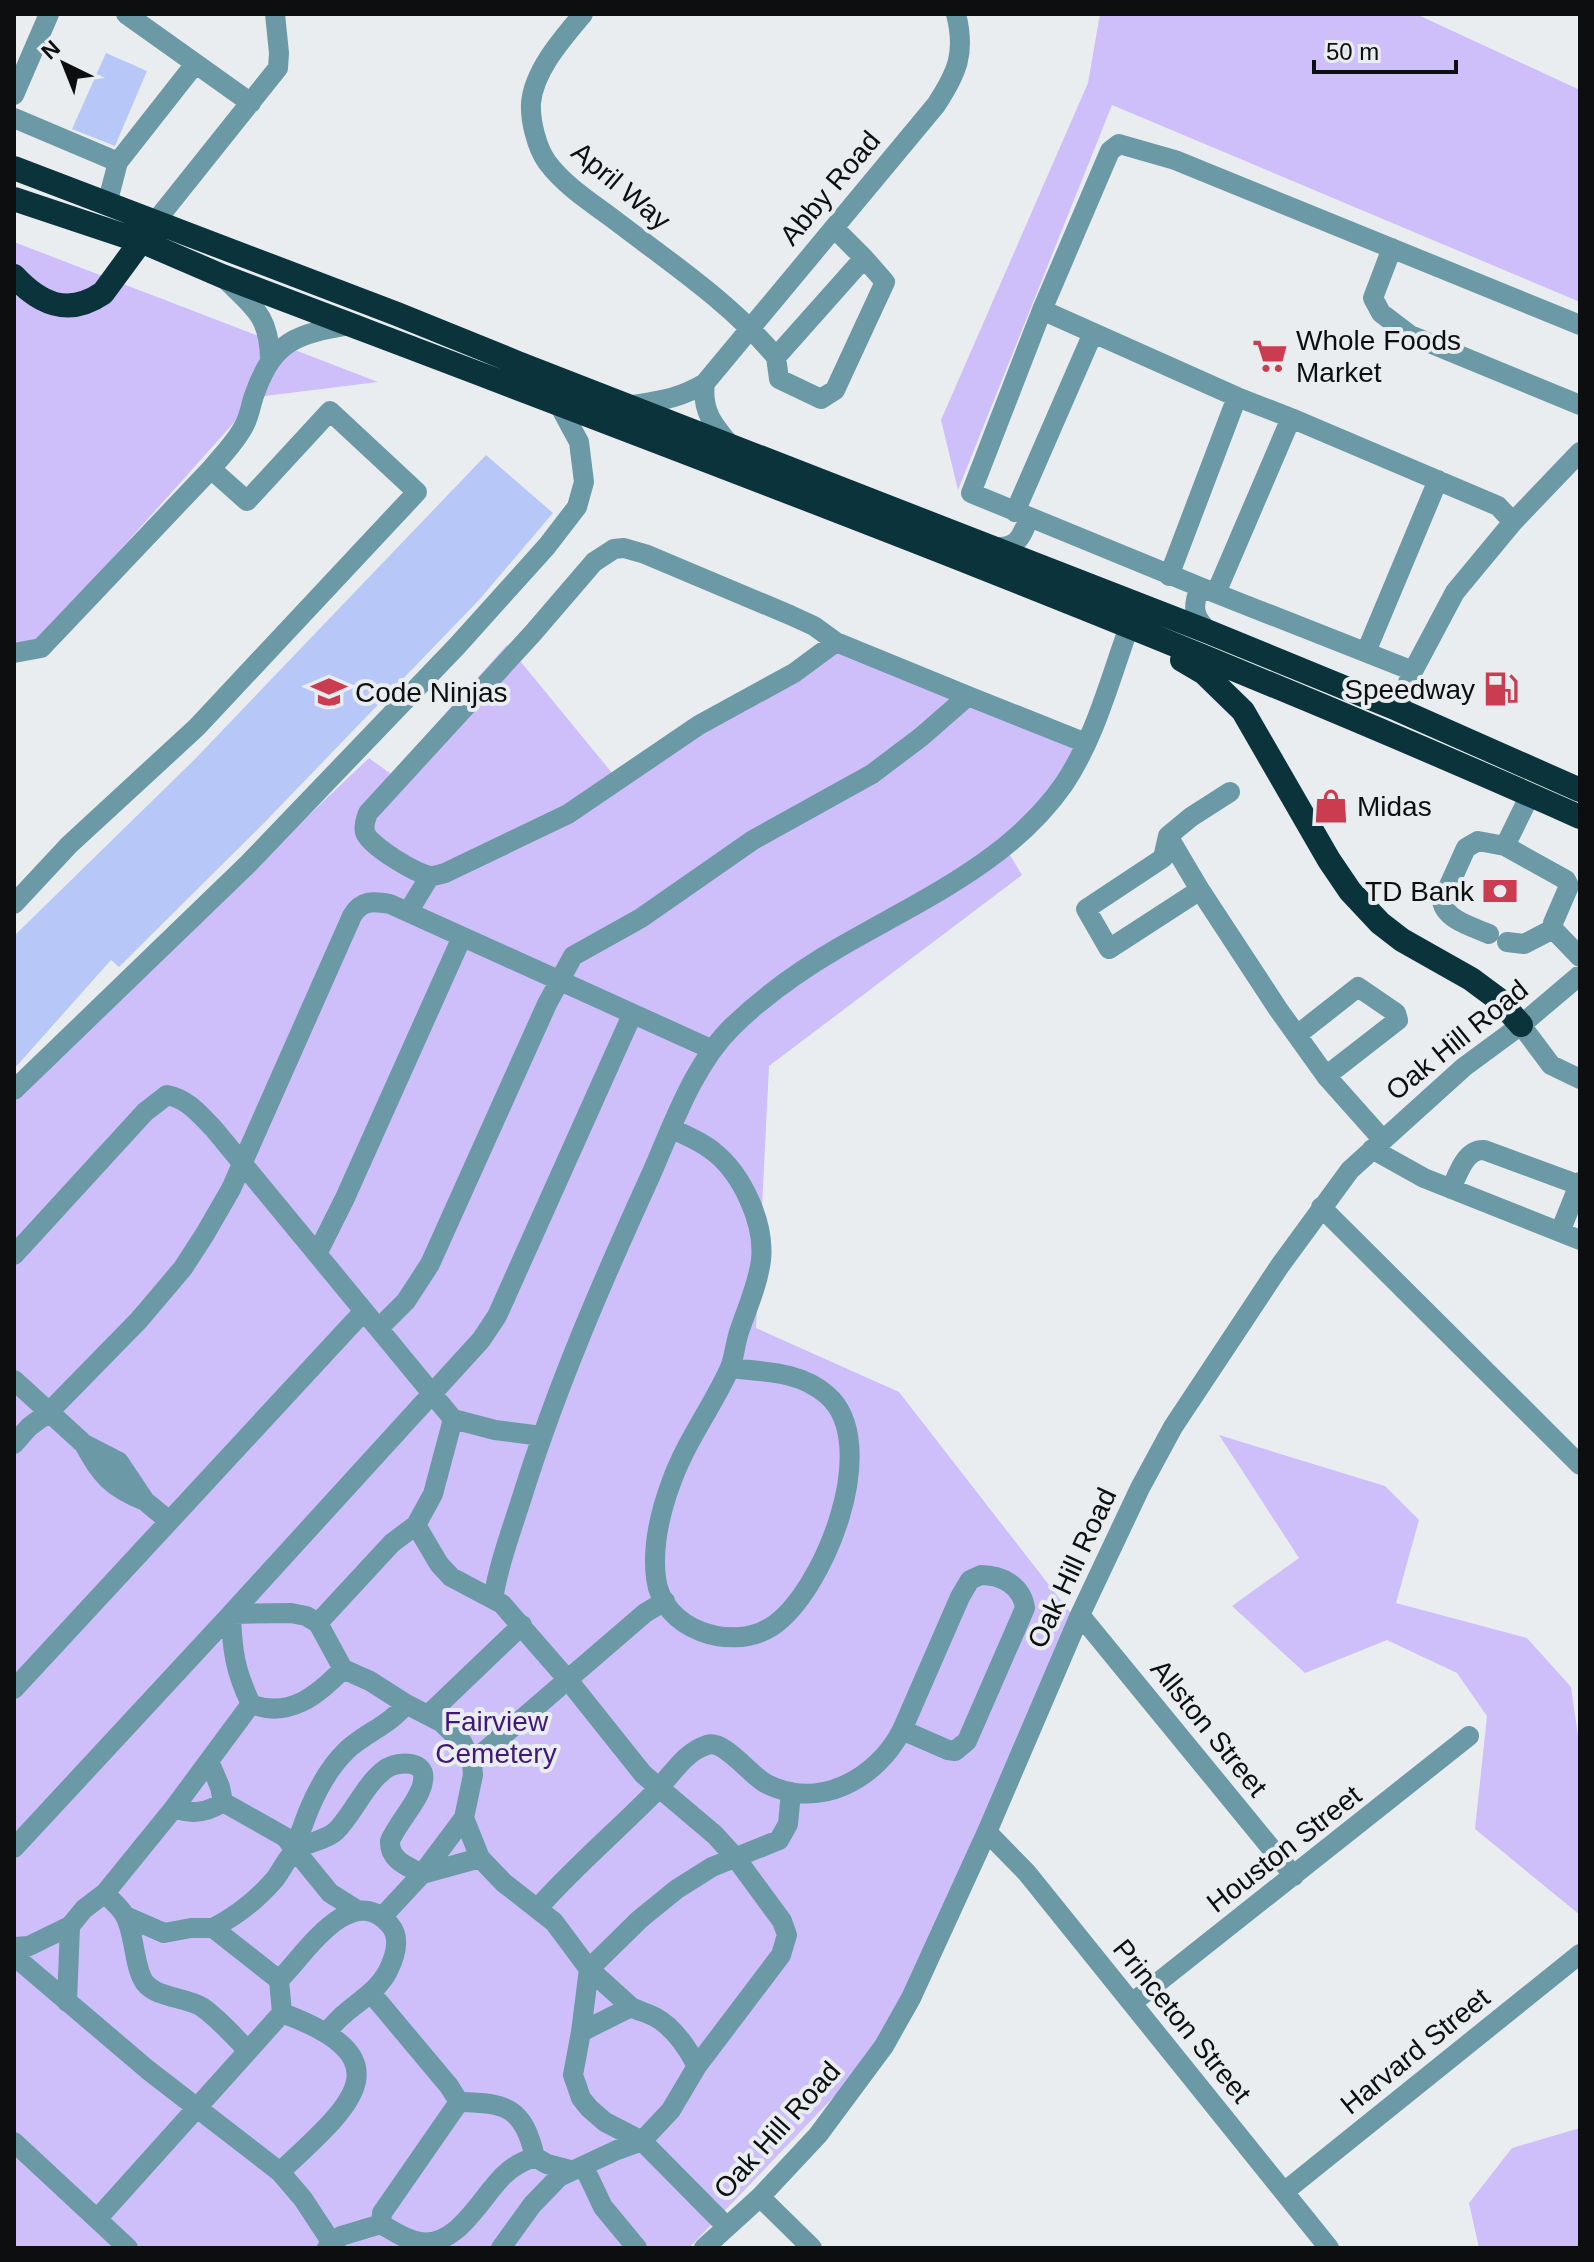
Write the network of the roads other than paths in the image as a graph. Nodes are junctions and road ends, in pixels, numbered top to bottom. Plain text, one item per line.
1 (49, 14) edge
2 (126, 14) edge
3 (275, 14) edge
4 (583, 14) edge
5 (956, 14) edge
6 (195, 64) junction
7 (14, 95) edge
8 (251, 103) junction
9 (14, 118) edge
10 (118, 162) junction
11 (14, 168) edge
12 (14, 199) edge
13 (107, 204) junction
14 (834, 228) junction
15 (149, 232) junction
16 (1392, 248) junction
17 (864, 258) junction
18 (14, 276) edge
19 (222, 276) junction
20 (1042, 310) junction
21 (350, 325) junction
22 (1580, 325) edge
23 (751, 327) junction
24 (1093, 333) junction
25 (776, 357) junction
26 (270, 358) junction
27 (705, 383) junction
28 (1237, 397) junction
29 (559, 405) junction
30 (1580, 405) edge
31 (627, 406) junction
32 (1291, 418) junction
33 (732, 447) junction
34 (1580, 452) edge
35 (211, 469) junction
36 (1438, 480) junction
37 (1022, 515) junction
38 (1513, 522) junction
39 (1021, 538) junction
40 (990, 547) junction
41 (1041, 566) junction
42 (1169, 576) junction
43 (1203, 595) junction
44 (1166, 615) junction
45 (1129, 627) junction
46 (1209, 632) junction
47 (836, 642) junction
48 (1366, 652) junction
49 (14, 653) edge
50 (1413, 671) junction
51 (968, 696) junction
52 (1397, 709) junction
53 (1086, 743) junction
54 (1580, 790) edge
55 (1230, 792) dead end
56 (1530, 795) junction
57 (1580, 817) edge
58 (1168, 836) junction
59 (1505, 846) junction
60 (430, 876) junction
61 (1200, 890) junction
62 (14, 904) edge
63 (408, 912) junction
64 (1553, 929) junction
65 (462, 937) junction
66 (1580, 957) edge
67 (1580, 975) edge
68 (560, 982) junction
69 (632, 1015) junction
70 (1521, 1025) junction
71 (1297, 1035) junction
72 (713, 1050) junction
73 (1326, 1076) junction
74 (1580, 1079) edge
75 (14, 1090) edge
76 (672, 1129) junction
77 (1377, 1144) junction
78 (242, 1164) junction
79 (1579, 1183) edge
80 (1451, 1189) junction
81 (1321, 1207) junction
82 (1560, 1232) junction
83 (1580, 1240) edge
84 (318, 1252) junction
85 (14, 1255) edge
86 (364, 1311) junction
87 (379, 1328) junction
88 (730, 1368) junction
89 (14, 1380) edge
90 (434, 1393) junction
91 (49, 1412) junction
92 (453, 1419) junction
93 (541, 1436) junction
94 (14, 1444) edge
95 (1580, 1465) edge
96 (169, 1521) junction
97 (416, 1525) junction
98 (493, 1599) junction
99 (665, 1601) junction
100 (231, 1614) junction
101 (1080, 1615) junction
102 (318, 1623) junction
103 (522, 1625) junction
104 (343, 1669) junction
105 (568, 1680) junction
106 (14, 1689) edge
107 (251, 1704) junction
108 (406, 1704) junction
109 (428, 1715) junction
110 (902, 1730) junction
111 (1469, 1736) dead end
112 (209, 1761) junction
113 (472, 1762) junction
114 (659, 1788) junction
115 (791, 1792) junction
116 (223, 1802) junction
117 (174, 1808) junction
118 (464, 1818) junction
119 (987, 1832) junction
120 (14, 1848) edge
121 (295, 1850) junction
122 (735, 1857) junction
123 (480, 1858) junction
124 (422, 1874) junction
125 (1294, 1876) junction
126 (105, 1893) junction
127 (537, 1909) junction
128 (357, 1910) junction
129 (125, 1916) junction
130 (382, 1917) junction
131 (70, 1926) junction
132 (213, 1928) junction
133 (164, 1933) junction
134 (14, 1947) edge
135 (1580, 1954) edge
136 (14, 1956) edge
137 (138, 1957) junction
138 (589, 1969) junction
139 (279, 1980) junction
140 (371, 1993) junction
141 (67, 2002) junction
142 (1132, 2003) junction
143 (631, 2007) junction
144 (282, 2013) junction
145 (581, 2032) junction
146 (327, 2033) junction
147 (248, 2051) junction
148 (697, 2066) junction
149 (459, 2102) junction
150 (198, 2107) junction
151 (642, 2141) junction
152 (14, 2142) edge
153 (535, 2157) junction
154 (577, 2168) junction
155 (280, 2172) junction
156 (1284, 2192) junction
157 (760, 2197) junction
158 (97, 2219) junction
159 (381, 2224) junction
160 (727, 2227) junction
161 (330, 2246) edge
162 (128, 2248) edge
163 (501, 2248) edge
164 (637, 2248) edge
165 (704, 2248) edge
166 (812, 2248) edge
167 (1329, 2248) edge

1 - 7 street
2 - 6 street
3 - 8 street
4 - 23 street, April Way
5 - 14 street, Abby Road
6 - 8 street
6 - 10 street
8 - 15 street
9 - 10 street
10 - 13 street
11 - 13 highway
12 - 15 highway
13 - 15 highway
14 - 17 street
14 - 23 street, Abby Road
15 - 18 highway
15 - 19 highway
15 - 31 highway
16 - 20 street
16 - 22 street
16 - 30 street
17 - 25 street
17 - 25 street, April Way
19 - 21 highway
19 - 26 street
20 - 24 street
20 - 37 street
21 - 26 street
21 - 29 highway
23 - 25 street, April Way
23 - 27 street, Abby Road
24 - 28 street
24 - 37 street
26 - 35 street
27 - 31 street, Abby Road
27 - 33 street
28 - 32 street
28 - 42 street
29 - 45 highway
29 - 75 street
31 - 33 highway
32 - 36 street
32 - 43 street
33 - 40 highway
34 - 38 street
35 - 49 street
35 - 62 street
36 - 38 street
36 - 48 street
37 - 39 street
37 - 42 street
38 - 50 street
39 - 40 street
39 - 41 street
40 - 41 highway
41 - 44 highway
42 - 43 street
43 - 44 street
43 - 46 street
43 - 48 street
44 - 46 highway
45 - 53 street
45 - 56 highway
45 - 70 highway
46 - 52 highway
47 - 51 street
47 - 60 street
47 - 60 street
48 - 50 street
50 - 52 street
51 - 53 street
51 - 68 street
52 - 54 highway
53 - 72 street
55 - 58 street
56 - 57 highway
56 - 59 street
58 - 61 street
58 - 61 street
59 - 64 street
59 - 64 street
60 - 63 street
61 - 71 street
63 - 65 street
63 - 78 street
64 - 66 street
65 - 68 street
65 - 84 street
67 - 70 street, Oak Hill Road
68 - 69 street
68 - 87 street
69 - 72 street
69 - 90 street
70 - 74 street
70 - 77 street, Oak Hill Road
71 - 73 street
71 - 73 street
72 - 76 street
73 - 77 street
76 - 88 street
76 - 93 street
77 - 80 street
77 - 81 street, Oak Hill Road
78 - 84 street
78 - 85 street
78 - 91 street
79 - 80 street
79 - 82 street
80 - 82 street
81 - 95 street
81 - 101 street, Oak Hill Road
82 - 83 street
84 - 86 street
86 - 87 street
86 - 96 street
87 - 90 street
88 - 99 street
88 - 99 street
89 - 91 street
90 - 92 street
90 - 100 street
91 - 94 street
91 - 96 street
92 - 93 street
92 - 97 street
93 - 98 street
96 - 106 street
97 - 98 street
97 - 102 street
98 - 103 street
99 - 105 street
100 - 102 street
100 - 107 street
100 - 120 street
101 - 119 street, Oak Hill Road
101 - 125 street, Allston Street
102 - 104 street
103 - 105 street
103 - 109 street
104 - 107 street
104 - 108 street
105 - 113 street
105 - 114 street
107 - 112 street
108 - 109 street
108 - 121 street
109 - 113 street
110 - 110 street
110 - 115 street
111 - 125 street, Houston Street
112 - 116 street
112 - 117 street
113 - 118 street
114 - 115 street
114 - 122 street
114 - 127 street
115 - 122 street
116 - 117 street
116 - 121 street
117 - 126 street
118 - 123 street
118 - 124 street
119 - 142 street, Princeton Street
119 - 157 street, Oak Hill Road
121 - 124 street
121 - 128 street
121 - 132 street
122 - 138 street
122 - 148 street
123 - 124 street
123 - 127 street
124 - 130 street
125 - 142 street, Houston Street
126 - 129 street
126 - 131 street
127 - 138 street
128 - 130 street
128 - 139 street
129 - 133 street
129 - 137 street
130 - 140 street
131 - 134 street
131 - 141 street
132 - 133 street
132 - 139 street
133 - 137 street
135 - 156 street, Harvard Street
136 - 141 street
137 - 147 street
138 - 143 street
138 - 145 street
139 - 144 street
140 - 146 street
140 - 149 street
141 - 150 street
142 - 156 street, Princeton Street
143 - 145 street
143 - 148 street
144 - 146 street
144 - 147 street
145 - 151 street
146 - 155 street
147 - 150 street
148 - 151 street
149 - 153 street
149 - 159 street
150 - 155 street
150 - 158 street
151 - 154 street
151 - 160 street
152 - 158 street
153 - 154 street
153 - 159 street
154 - 163 street
154 - 164 street
155 - 161 street
156 - 167 street, Princeton Street
157 - 160 street, Oak Hill Road
157 - 166 street
158 - 162 street
159 - 161 street
160 - 165 street, Oak Hill Road

